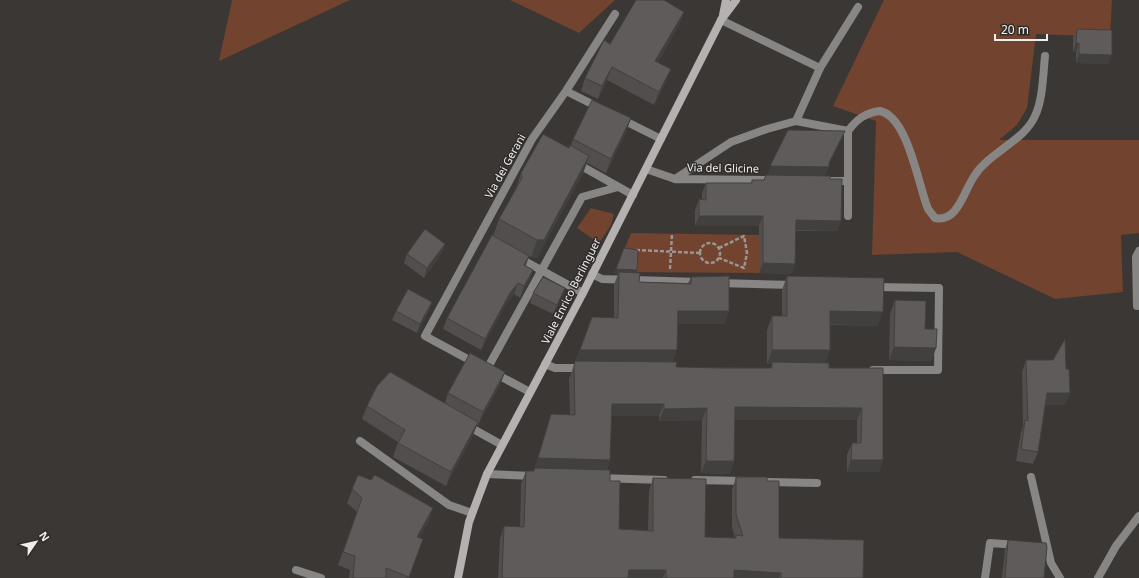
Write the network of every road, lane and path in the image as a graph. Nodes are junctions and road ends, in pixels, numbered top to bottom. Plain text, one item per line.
1 (726, 0) edge
2 (736, 0) edge
3 (858, 7) dead end
4 (615, 14) dead end
5 (721, 20) junction
6 (1045, 56) dead end
7 (820, 68) junction
8 (566, 91) junction
9 (796, 121) junction
10 (848, 131) junction
11 (661, 139) junction
12 (570, 160) edge
13 (646, 169) junction
14 (675, 179) junction
15 (778, 180) edge
16 (825, 181) edge
17 (848, 181) junction
18 (618, 187) junction
19 (633, 195) junction
20 (848, 216) dead end
21 (672, 234) dead end
22 (719, 248) junction
23 (632, 250) edge
24 (1139, 251) edge
25 (670, 252) junction
26 (700, 253) junction
27 (515, 255) edge
28 (719, 258) junction
29 (542, 271) junction
30 (670, 272) dead end
31 (592, 274) junction
32 (806, 285) edge
33 (869, 286) edge
34 (583, 293) junction
35 (1137, 306) dead end
36 (545, 364) junction
37 (595, 368) edge
38 (487, 369) junction
39 (866, 370) edge
40 (530, 392) junction
41 (460, 422) edge
42 (360, 441) dead end
43 (502, 445) junction
44 (487, 474) junction
45 (540, 477) edge
46 (1031, 477) dead end
47 (587, 478) edge
48 (817, 483) dead end
49 (472, 513) junction
50 (1139, 516) edge
51 (1025, 546) edge
52 (296, 570) dead end
53 (320, 578) edge
54 (458, 578) edge
55 (985, 578) edge
56 (1060, 578) edge
57 (1098, 578) edge

1 - 5 main road
2 - 5 main road
3 - 7 street
4 - 8 street, Via dei Gerani
5 - 7 street
5 - 11 main road, Viale Enrico Berlinguer
6 - 10 street
7 - 9 street
8 - 11 street
8 - 38 street, Via dei Gerani
9 - 10 street
9 - 14 street
10 - 17 street
11 - 13 main road, Viale Enrico Berlinguer
12 - 18 street
13 - 14 street, Via del Glicine
13 - 19 main road, Viale Enrico Berlinguer
14 - 15 street, Via del Glicine
16 - 17 street
17 - 20 street
18 - 19 street
18 - 29 street
19 - 31 main road, Viale Enrico Berlinguer
21 - 25 path
22 - 26 path
22 - 28 path
22 - 28 path
23 - 25 path
24 - 35 street
25 - 26 path
25 - 30 path
26 - 28 path
27 - 29 street
29 - 34 street
29 - 38 street
31 - 32 street
31 - 34 main road, Viale Enrico Berlinguer
33 - 39 street
34 - 36 main road, Viale Enrico Berlinguer
36 - 37 street
36 - 40 main road, Viale Enrico Berlinguer
38 - 40 street
40 - 43 main road, Viale Enrico Berlinguer
41 - 43 street
42 - 49 street
43 - 44 main road, Viale Enrico Berlinguer
44 - 45 street
44 - 49 main road, Viale Enrico Berlinguer
46 - 56 street
47 - 48 street
49 - 54 main road, Viale Enrico Berlinguer
50 - 57 street
51 - 55 street
52 - 53 street

